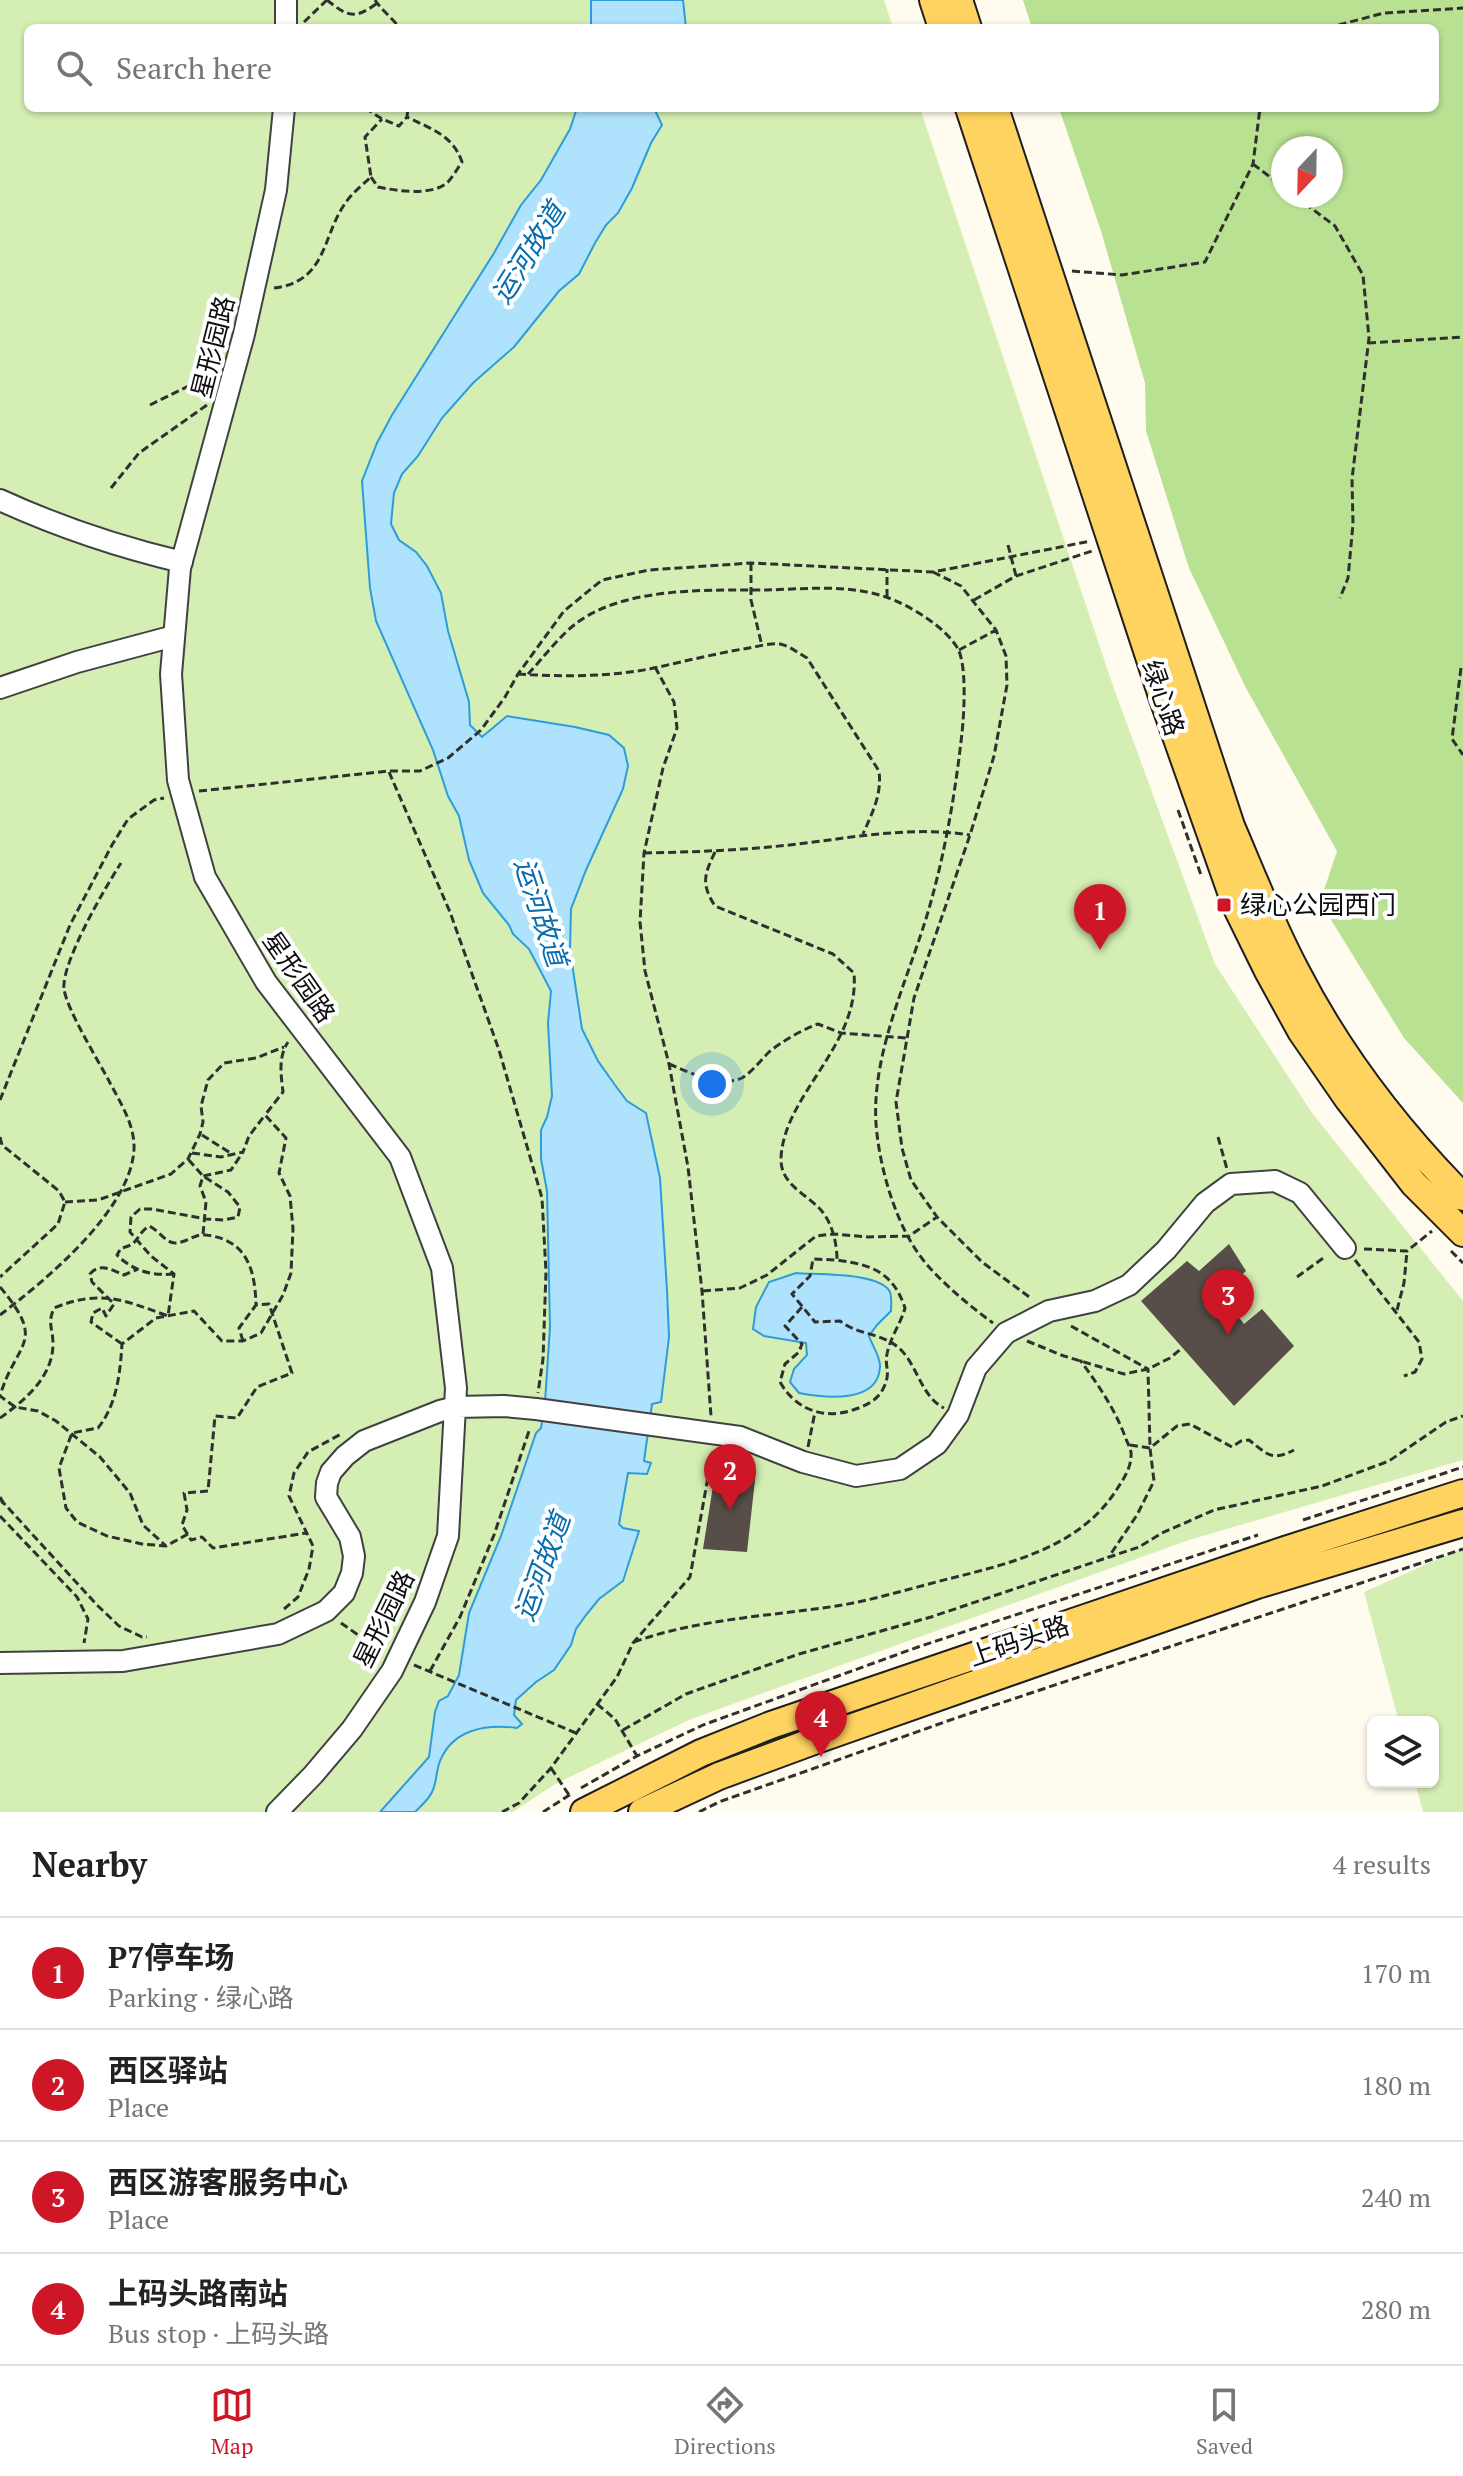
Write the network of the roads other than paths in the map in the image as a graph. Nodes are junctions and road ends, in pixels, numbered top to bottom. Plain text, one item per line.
1 (286, 0) edge
2 (933, 0) edge
3 (959, 0) edge
4 (286, 24) edge
5 (941, 24) edge
6 (967, 24) edge
7 (284, 112) edge
8 (970, 112) edge
9 (996, 112) edge
10 (0, 500) edge
11 (182, 562) junction
12 (174, 636) junction
13 (0, 688) edge
14 (1463, 1197) edge
15 (1463, 1233) edge
16 (1345, 1248) road end
17 (456, 1407) junction
18 (1463, 1493) edge
19 (1463, 1523) edge
20 (0, 1663) edge
21 (701, 1753) junction
22 (719, 1776) junction
23 (577, 1803) edge
24 (277, 1812) edge
25 (642, 1812) edge

1 - 4 street
2 - 5 main road
3 - 6 main road
7 - 11 street, 星形园路
8 - 15 main road, 绿心路
9 - 14 main road, 绿心路
10 - 11 street
11 - 12 street, 星形园路
12 - 13 street
12 - 17 street, 星形园路
16 - 17 street
17 - 20 street
17 - 24 street, 星形园路
18 - 21 main road, 上码头路
19 - 22 main road, 上码头路
21 - 22 main road
21 - 23 main road, 上码头路
22 - 25 main road, 上码头路

